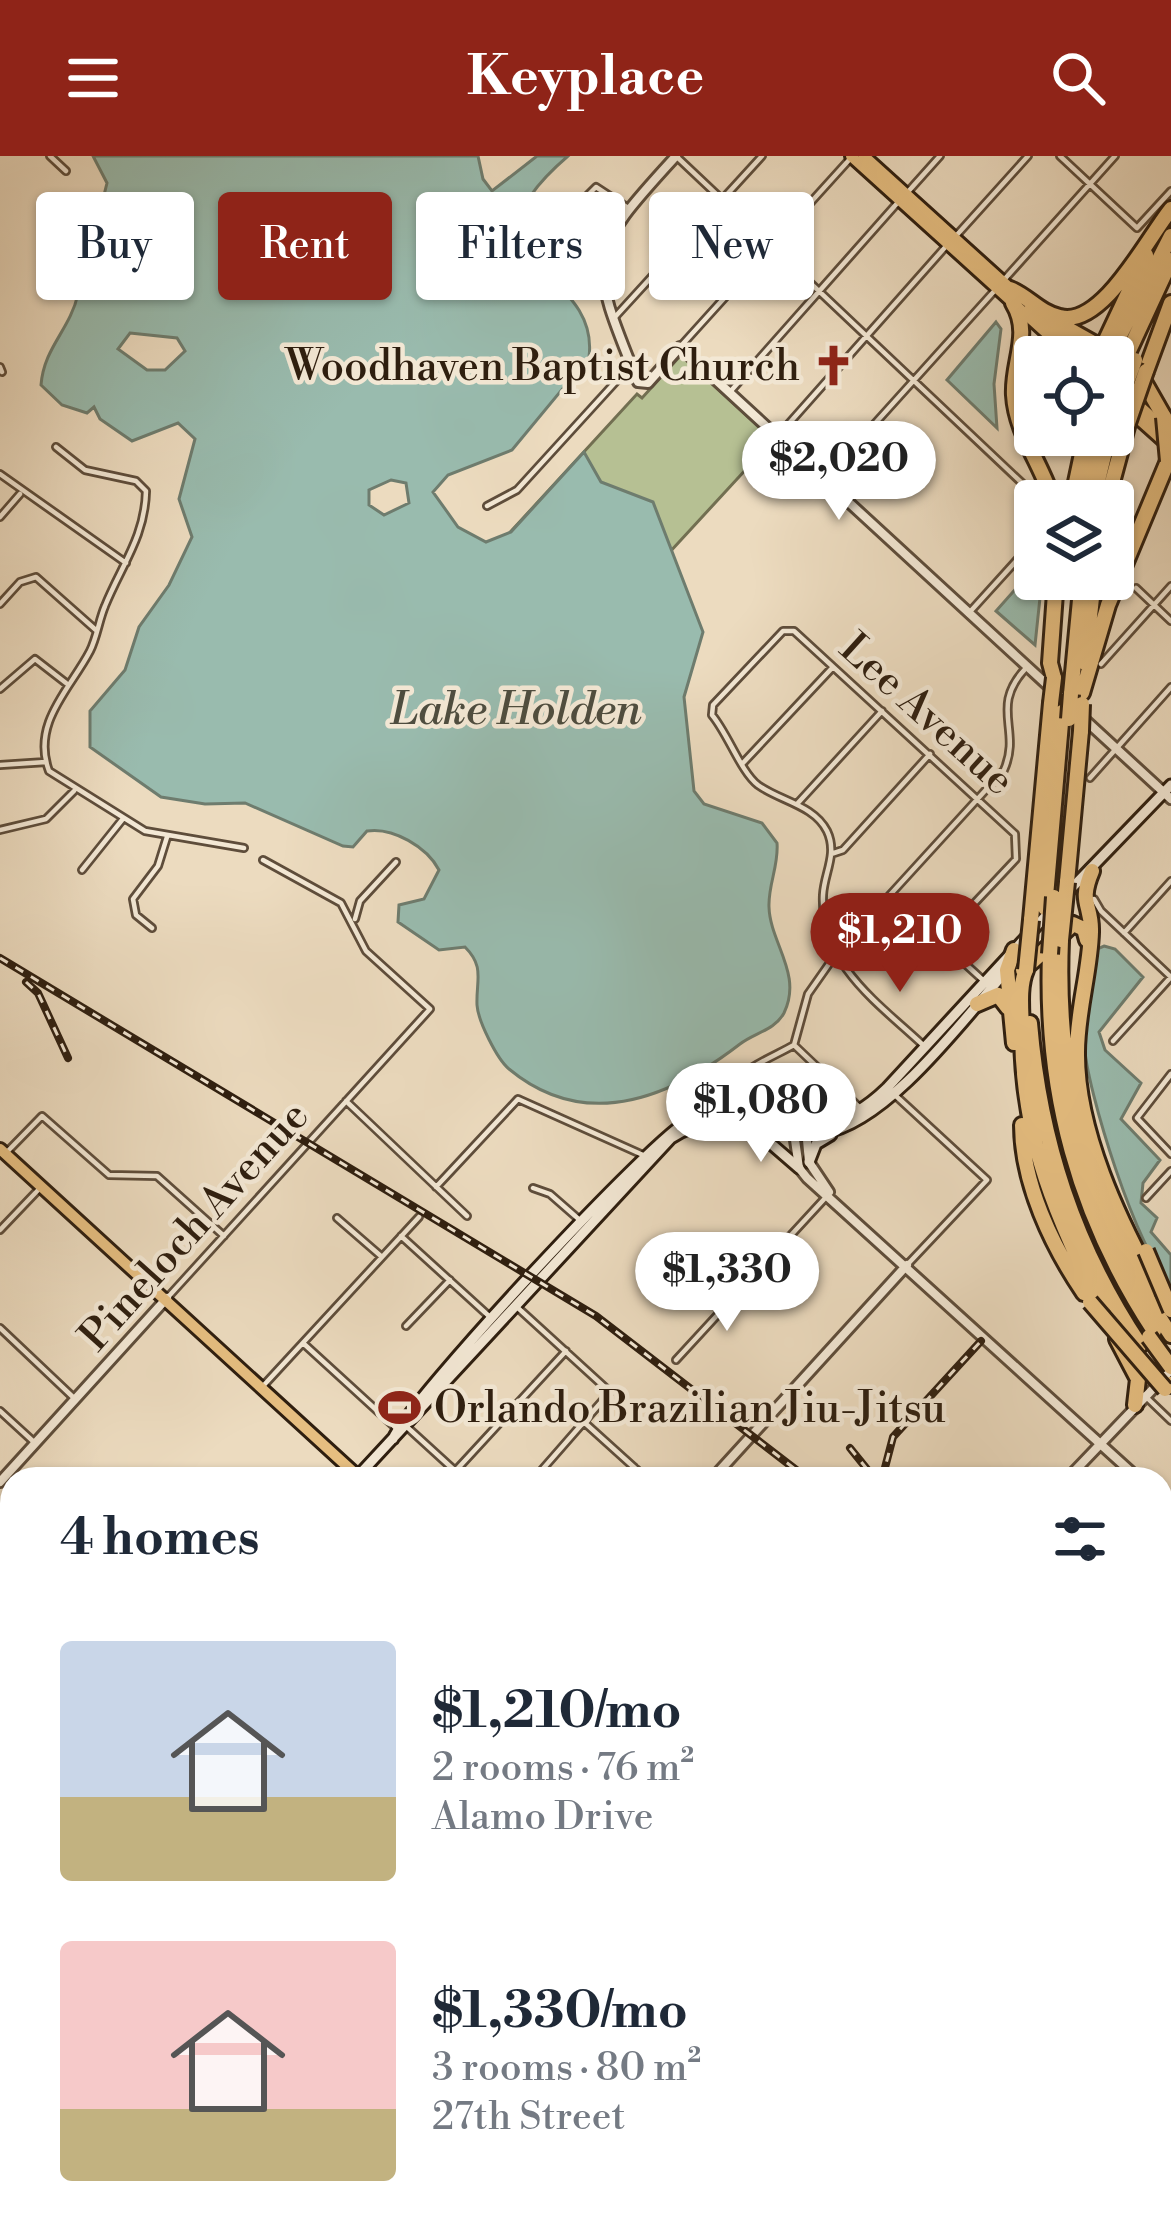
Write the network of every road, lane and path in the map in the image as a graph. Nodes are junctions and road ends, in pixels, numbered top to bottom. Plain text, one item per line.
1 (50, 156) edge
2 (676, 156) edge
3 (762, 156) edge
4 (852, 156) edge
5 (865, 156) edge
6 (940, 156) edge
7 (1028, 156) edge
8 (1060, 156) edge
9 (1115, 156) edge
10 (66, 171) dead end
11 (1090, 184) junction
12 (1171, 191) edge
13 (714, 192) edge
14 (729, 192) edge
15 (814, 200) edge
16 (905, 201) junction
17 (625, 206) edge
18 (628, 208) junction
19 (625, 212) edge
20 (1171, 212) edge
21 (1171, 236) edge
22 (952, 241) junction
23 (1171, 260) edge
24 (1171, 279) edge
25 (649, 280) edge
26 (814, 287) edge
27 (819, 292) junction
28 (1008, 292) junction
29 (611, 300) edge
30 (724, 300) edge
31 (1171, 303) edge
32 (1171, 316) edge
33 (615, 317) junction
34 (868, 336) junction
35 (1052, 336) edge
36 (1060, 336) edge
37 (1123, 336) edge
38 (1128, 336) edge
39 (1130, 336) edge
40 (1133, 336) edge
41 (1134, 341) edge
42 (1134, 344) edge
43 (680, 347) junction
44 (632, 364) junction
45 (915, 381) junction
46 (729, 392) junction
47 (1134, 401) edge
48 (1134, 424) edge
49 (1171, 435) edge
50 (777, 437) junction
51 (56, 447) dead end
52 (1169, 455) edge
53 (0, 474) edge
54 (824, 480) junction
55 (1019, 480) edge
56 (1045, 480) edge
57 (21, 494) junction
58 (487, 506) dead end
59 (0, 517) edge
60 (126, 563) junction
61 (1014, 563) edge
62 (1171, 586) edge
63 (1136, 588) dead end
64 (1061, 600) edge
65 (1077, 600) edge
66 (1090, 600) edge
67 (1151, 603) junction
68 (0, 604) edge
69 (968, 614) junction
70 (1171, 621) edge
71 (97, 631) junction
72 (1100, 664) dead end
73 (1027, 667) junction
74 (833, 668) junction
75 (66, 683) junction
76 (1171, 687) edge
77 (0, 689) edge
78 (1071, 691) junction
79 (882, 711) junction
80 (1061, 711) junction
81 (1116, 748) junction
82 (930, 754) junction
83 (46, 762) junction
84 (743, 763) junction
85 (0, 765) edge
86 (1090, 778) dead end
87 (74, 791) junction
88 (1169, 792) edge
89 (978, 799) junction
90 (796, 805) junction
91 (122, 820) junction
92 (0, 830) edge
93 (167, 837) junction
94 (244, 848) dead end
95 (831, 854) junction
96 (263, 860) dead end
97 (396, 862) dead end
98 (82, 870) dead end
99 (1092, 871) junction
100 (1171, 881) edge
101 (890, 895) junction
102 (1058, 900) junction
103 (360, 902) junction
104 (341, 903) junction
105 (1089, 904) junction
106 (354, 922) junction
107 (152, 928) dead end
108 (1124, 933) junction
109 (940, 941) junction
110 (1088, 945) junction
111 (1014, 950) junction
112 (836, 954) junction
113 (1007, 970) junction
114 (1026, 970) junction
115 (1171, 977) edge
116 (985, 982) junction
117 (977, 1004) junction
118 (1011, 1010) junction
119 (1078, 1022) junction
120 (1113, 1041) dead end
121 (1013, 1043) junction
122 (794, 1045) junction
123 (928, 1050) junction
124 (1171, 1074) edge
125 (890, 1090) junction
126 (1070, 1093) junction
127 (346, 1102) junction
128 (862, 1113) junction
129 (725, 1118) junction
130 (745, 1124) junction
131 (1022, 1125) junction
132 (844, 1128) junction
133 (800, 1130) junction
134 (2, 1151) edge
135 (1171, 1154) edge
136 (644, 1162) junction
137 (804, 1165) junction
138 (1171, 1172) edge
139 (41, 1187) junction
140 (436, 1187) junction
141 (533, 1188) dead end
142 (830, 1193) junction
143 (1146, 1198) dead end
144 (466, 1216) dead end
145 (418, 1217) dead end
146 (337, 1219) dead end
147 (585, 1225) junction
148 (0, 1230) edge
149 (224, 1236) junction
150 (401, 1236) junction
151 (382, 1257) junction
152 (907, 1265) junction
153 (1085, 1279) junction
154 (450, 1280) junction
155 (1156, 1288) junction
156 (167, 1298) junction
157 (1094, 1302) junction
158 (513, 1303) junction
159 (495, 1322) junction
160 (1158, 1325) edge
161 (406, 1326) dead end
162 (0, 1328) edge
163 (1171, 1339) edge
164 (303, 1343) junction
165 (566, 1351) junction
166 (676, 1360) dead end
167 (1134, 1361) junction
168 (1168, 1376) edge
169 (262, 1388) junction
170 (76, 1399) junction
171 (1140, 1400) junction
172 (0, 1412) edge
173 (1171, 1421) edge
174 (585, 1423) junction
175 (401, 1428) junction
176 (35, 1443) junction
177 (1100, 1444) junction
178 (13, 1467) edge
179 (345, 1467) edge
180 (367, 1467) edge
181 (450, 1467) edge
182 (459, 1467) edge
183 (547, 1467) edge
184 (634, 1467) edge
185 (723, 1467) edge
186 (1078, 1467) edge
187 (1126, 1467) edge

1 - 10 street
2 - 13 street
2 - 18 street
3 - 14 street
4 - 15 street
4 - 16 main road
5 - 16 main road
6 - 16 street
7 - 22 street
8 - 11 street
9 - 11 street
11 - 12 street
11 - 28 street
16 - 22 main road
16 - 27 street
17 - 18 street
18 - 19 street
20 - 28 highway
20 - 37 highway
21 - 38 highway
22 - 28 main road
22 - 34 street
23 - 39 highway
24 - 40 highway
25 - 33 street
26 - 27 street
27 - 34 street
27 - 46 street
28 - 35 main road
28 - 36 main road
28 - 45 street
28 - 52 highway, bridge
28 - 56 highway
29 - 33 street
30 - 43 street
31 - 41 highway
32 - 42 highway
33 - 44 street
34 - 45 street
34 - 50 street
43 - 44 street
43 - 46 street
44 - 58 street
45 - 54 street
45 - 55 street
46 - 50 street
47 - 49 main road
48 - 52 main road
50 - 54 street
51 - 60 street
52 - 78 highway
53 - 57 street
54 - 69 street
57 - 59 street
57 - 60 street
60 - 71 street
61 - 69 street
62 - 67 street
63 - 67 street
64 - 78 highway
65 - 78 highway
66 - 78 highway
67 - 70 street
67 - 72 street
68 - 71 street
69 - 73 street
71 - 75 street
73 - 81 street
73 - 89 street
74 - 79 street, Lee Avenue
74 - 84 street
74 - 84 street, Lee Avenue
75 - 77 street
75 - 83 street
76 - 81 street
78 - 80 highway, bridge
78 - 80 highway, bridge
78 - 126 highway, bridge
79 - 82 street, Lee Avenue
79 - 90 street
80 - 102 highway
80 - 114 highway, bridge
81 - 86 street
81 - 88 street
82 - 89 street, Lee Avenue
82 - 95 street
83 - 85 street
83 - 87 street
84 - 90 street
87 - 91 street
87 - 92 street
88 - 99 main road
89 - 101 street
89 - 109 street, Lee Avenue
90 - 95 street
91 - 93 street
91 - 98 street
93 - 94 street
93 - 107 street
95 - 112 street
96 - 104 street
97 - 103 street
99 - 102 main road
99 - 105 highway
100 - 108 street
101 - 109 street
101 - 112 street
102 - 105 highway
102 - 111 main road
102 - 113 main road
102 - 160 highway, bridge
103 - 104 street
103 - 106 street
104 - 106 street
105 - 108 street
105 - 110 highway
106 - 127 street, Pineloch Avenue
108 - 115 street
109 - 116 street
110 - 118 highway
110 - 119 highway
111 - 113 highway
111 - 116 main road
112 - 122 street
112 - 123 street
113 - 117 main road
113 - 118 highway
114 - 153 highway
114 - 160 highway
115 - 120 street
116 - 123 main road
117 - 121 highway
117 - 123 main road
118 - 121 highway
119 - 155 highway
119 - 160 highway, bridge
121 - 131 highway
122 - 128 street
122 - 129 street
123 - 125 main road
124 - 135 street
125 - 128 main road
125 - 152 street
126 - 155 highway
126 - 160 highway
127 - 140 street
127 - 149 street, Pineloch Avenue
128 - 132 main road
128 - 133 main road
129 - 130 main road
129 - 133 main road
129 - 136 main road
130 - 133 main road
130 - 137 main road
131 - 153 highway
131 - 157 highway
132 - 133 main road
132 - 137 main road
133 - 137 street
134 - 139 main road
134 - 149 street
136 - 140 street
136 - 147 main road
137 - 142 street
138 - 143 street
139 - 148 street
139 - 156 main road
140 - 144 street
141 - 147 street
142 - 152 street
142 - 166 street
145 - 150 street
146 - 151 street
147 - 158 main road
149 - 156 street, Pineloch Avenue
150 - 151 street
150 - 154 street
151 - 164 street
152 - 177 street
152 - 185 street
153 - 157 highway
154 - 159 street
154 - 161 street
155 - 160 highway
156 - 169 main road
156 - 170 street, Pineloch Avenue
157 - 167 highway
157 - 168 highway, bridge
157 - 171 highway
158 - 159 main road
158 - 165 street
159 - 175 main road
160 - 163 highway
160 - 168 highway, bridge
160 - 168 highway, bridge
162 - 170 street
163 - 167 highway
164 - 169 street
164 - 175 street
165 - 174 street
165 - 182 street
167 - 168 highway
168 - 171 street
169 - 179 main road
170 - 176 street, Pineloch Avenue
171 - 173 street
171 - 177 street
172 - 176 street
174 - 183 street
174 - 184 street
175 - 180 main road
175 - 181 street
176 - 178 street, Pineloch Avenue
177 - 186 street
177 - 187 street

